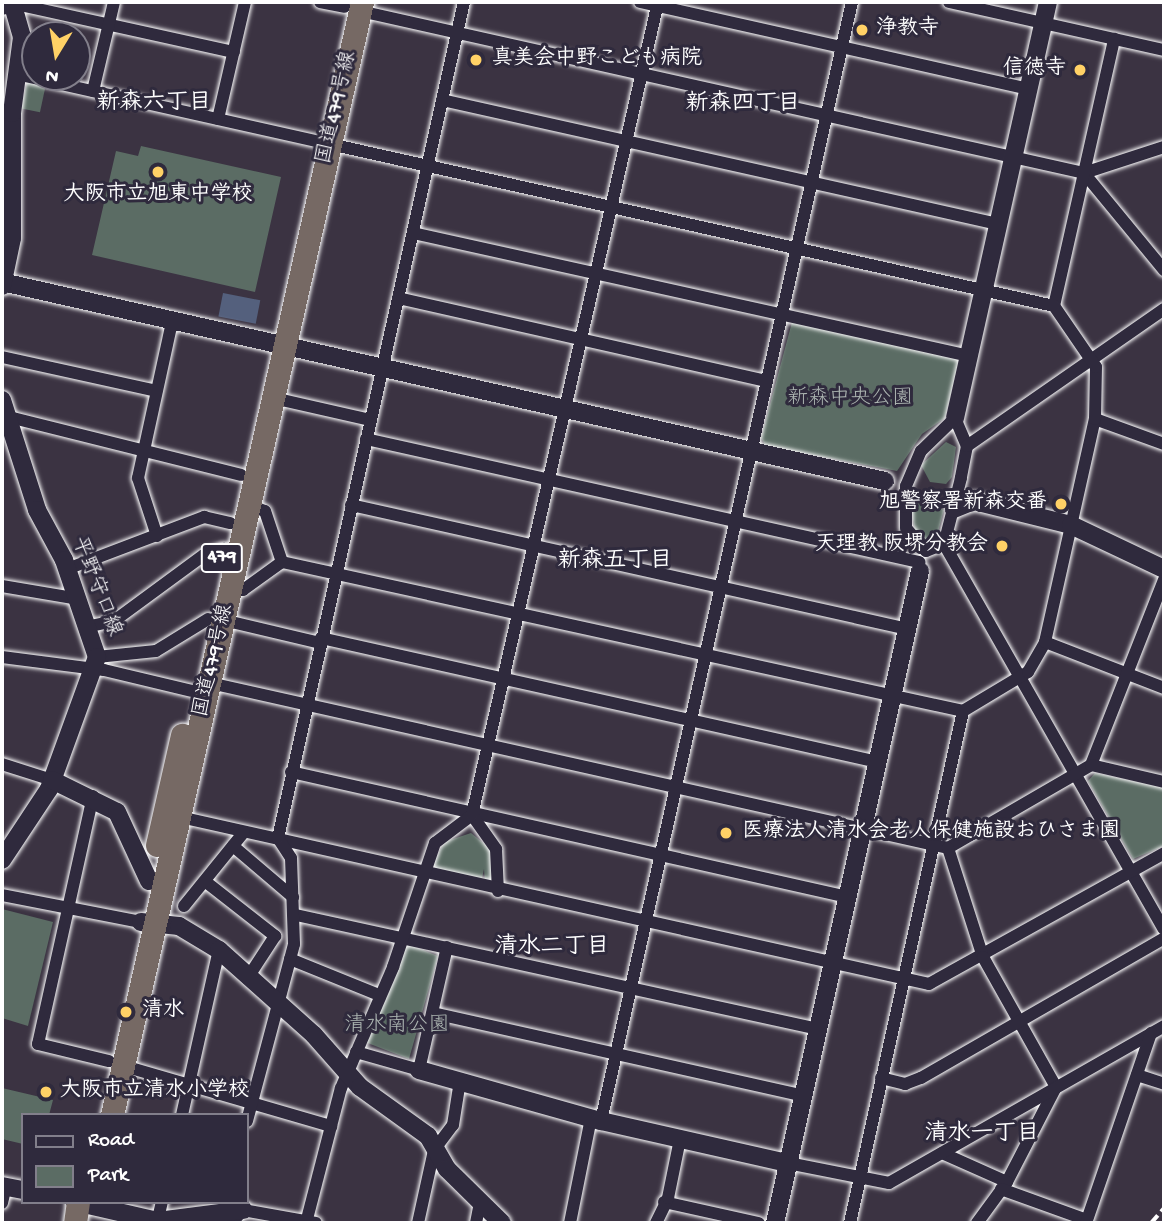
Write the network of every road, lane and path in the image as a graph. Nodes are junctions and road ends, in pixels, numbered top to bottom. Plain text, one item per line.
1 (114, 2) edge
2 (245, 2) edge
3 (320, 2) edge
4 (464, 2) edge
5 (640, 2) edge
6 (852, 2) edge
7 (949, 2) edge
8 (1048, 2) edge
9 (658, 4) edge
10 (353, 5) edge
11 (9, 6) edge
12 (1043, 23) junction
13 (108, 25) junction
14 (457, 32) junction
15 (1114, 39) junction
16 (842, 47) junction
17 (1164, 50) edge
18 (234, 52) junction
19 (16, 74) junction
20 (643, 74) junction
21 (1029, 89) junction
22 (93, 91) junction
23 (442, 100) junction
24 (827, 115) junction
25 (218, 119) junction
26 (628, 141) junction
27 (322, 143) junction
28 (1164, 147) edge
29 (1014, 157) junction
30 (427, 166) junction
31 (1084, 173) junction
32 (812, 183) junction
33 (612, 208) junction
34 (999, 224) junction
35 (413, 233) junction
36 (797, 249) junction
37 (1164, 270) edge
38 (599, 274) junction
39 (2, 283) edge
40 (984, 290) junction
41 (398, 298) junction
42 (1054, 306) junction
43 (1164, 309) edge
44 (782, 315) junction
45 (172, 322) junction
46 (583, 340) junction
47 (277, 345) junction
48 (969, 356) junction
49 (2, 357) edge
50 (1092, 360) junction
51 (382, 368) junction
52 (767, 381) junction
53 (156, 391) junction
54 (273, 398) junction
55 (2, 400) edge
56 (568, 410) junction
57 (9, 417) junction
58 (955, 418) junction
59 (1096, 419) junction
60 (370, 420) junction
61 (941, 434) junction
62 (366, 439) junction
63 (964, 441) junction
64 (1164, 444) edge
65 (751, 451) junction
66 (141, 452) junction
67 (909, 472) junction
68 (241, 475) junction
69 (885, 481) junction
70 (550, 484) junction
71 (249, 505) junction
72 (351, 505) junction
73 (903, 507) junction
74 (954, 509) junction
75 (736, 521) junction
76 (230, 523) junction
77 (1071, 525) junction
78 (157, 536) junction
79 (916, 546) junction
80 (536, 547) junction
81 (940, 547) junction
82 (224, 549) junction
83 (282, 562) junction
84 (920, 567) junction
85 (66, 569) junction
86 (1164, 569) edge
87 (337, 574) junction
88 (1164, 580) edge
89 (2, 586) edge
90 (721, 587) junction
91 (230, 590) junction
92 (79, 599) junction
93 (520, 614) junction
94 (216, 620) junction
95 (86, 627) junction
96 (908, 629) junction
97 (321, 640) junction
98 (1045, 642) junction
99 (707, 653) junction
100 (2, 657) edge
101 (95, 664) junction
102 (1128, 673) junction
103 (1021, 677) junction
104 (505, 679) junction
105 (201, 687) junction
106 (1164, 688) edge
107 (893, 695) junction
108 (305, 706) junction
109 (963, 711) junction
110 (691, 720) junction
111 (491, 745) junction
112 (878, 762) junction
113 (2, 764) edge
114 (1091, 765) junction
115 (291, 772) junction
116 (1077, 774) junction
117 (52, 780) junction
118 (1164, 782) edge
119 (676, 787) junction
120 (93, 796) junction
121 (472, 815) junction
122 (180, 817) junction
123 (863, 830) junction
124 (244, 832) junction
125 (278, 838) junction
126 (933, 845) junction
127 (233, 846) junction
128 (948, 848) junction
129 (1164, 853) edge
130 (660, 855) junction
131 (2, 860) edge
132 (1132, 871) junction
133 (425, 876) junction
134 (149, 881) junction
135 (206, 882) junction
136 (498, 891) junction
137 (2, 895) edge
138 (293, 897) junction
139 (848, 897) junction
140 (67, 906) junction
141 (184, 906) dead end
142 (296, 915) junction
143 (148, 922) junction
144 (646, 922) junction
145 (1164, 929) edge
146 (399, 935) junction
147 (1164, 938) edge
148 (447, 947) junction
149 (219, 950) junction
150 (983, 957) junction
151 (290, 959) junction
152 (833, 963) junction
153 (247, 979) junction
154 (903, 979) junction
155 (632, 988) junction
156 (379, 995) junction
157 (275, 1004) junction
158 (433, 1013) junction
159 (1018, 1021) junction
160 (1164, 1026) edge
161 (818, 1029) junction
162 (1151, 1033) junction
163 (356, 1052) junction
164 (616, 1054) junction
165 (116, 1063) junction
166 (419, 1070) junction
167 (348, 1073) junction
168 (1137, 1075) junction
169 (881, 1078) junction
170 (460, 1081) junction
171 (189, 1082) junction
172 (1164, 1084) edge
173 (1056, 1087) junction
174 (803, 1096) junction
175 (253, 1100) junction
176 (98, 1113) edge
177 (112, 1113) edge
178 (182, 1113) edge
179 (248, 1118) edge
180 (596, 1120) junction
181 (331, 1126) junction
182 (680, 1139) junction
183 (434, 1150) junction
184 (942, 1153) junction
185 (788, 1163) junction
186 (859, 1179) junction
187 (1004, 1185) junction
188 (480, 1202) junction
189 (664, 1202) junction
190 (162, 1204) edge
191 (84, 1206) edge
192 (231, 1212) edge
193 (158, 1222) edge
194 (1086, 1222) edge
195 (75, 1223) edge
196 (310, 1223) edge
197 (418, 1223) edge
198 (477, 1223) edge
199 (502, 1223) edge
200 (570, 1223) edge
201 (656, 1223) edge
202 (759, 1223) edge
203 (775, 1223) edge
204 (850, 1223) edge
205 (977, 1223) edge

1 - 13 street
2 - 18 street
3 - 10 street
4 - 14 street
5 - 9 street
6 - 16 street
7 - 12 street
8 - 12 street
9 - 16 street
9 - 20 street
10 - 14 street
10 - 27 highway, 国道479号線 / 479
11 - 13 street
11 - 19 street
12 - 15 street
12 - 21 street
13 - 18 street
13 - 22 street
14 - 20 street
14 - 23 street
15 - 17 street
15 - 31 street
16 - 21 street
16 - 24 street
18 - 25 street
19 - 22 street
19 - 39 street
20 - 24 street
20 - 26 street
21 - 29 street
22 - 25 street
23 - 26 street
23 - 30 street
24 - 29 street
24 - 32 street
25 - 27 street
26 - 32 street
26 - 33 street
27 - 30 street
27 - 47 highway, 国道479号線 / 479
28 - 31 street
29 - 31 street
29 - 34 street
30 - 33 street
30 - 35 street
31 - 37 street
31 - 42 street
32 - 34 street
32 - 36 street
33 - 36 street
33 - 38 street
34 - 40 street
35 - 38 street
35 - 41 street
36 - 40 street
36 - 44 street
38 - 44 street
38 - 46 street
39 - 45 street
40 - 42 street
40 - 48 street
41 - 46 street
41 - 51 street
42 - 50 street
43 - 50 street
44 - 48 street
44 - 52 street
45 - 47 street
45 - 53 street
46 - 52 street
46 - 56 street
47 - 51 street
47 - 54 highway, 国道479号線 / 479
47 - 68 highway, 国道479号線 / 479
48 - 58 street
49 - 53 street
50 - 59 street
50 - 63 street
51 - 56 street
51 - 60 street
52 - 65 street
53 - 66 street
54 - 60 street
54 - 71 highway, 国道479号線 / 479
55 - 57 street, 平野守口線
56 - 65 street
56 - 70 street
57 - 66 street
57 - 85 street, 平野守口線
58 - 61 street
58 - 63 street
59 - 64 street
59 - 77 street
60 - 62 street
61 - 63 street
61 - 67 street
62 - 70 street
62 - 72 street
63 - 74 street
65 - 69 street
65 - 75 street
66 - 68 street
66 - 78 street
67 - 69 street
67 - 73 street
68 - 76 highway, 国道479号線 / 479
69 - 73 street
70 - 75 street
70 - 80 street
71 - 83 street
71 - 91 highway, 国道479号線 / 479
72 - 80 street
72 - 87 street
73 - 79 street
74 - 77 street
74 - 81 street
75 - 84 street
75 - 90 street
76 - 78 street
76 - 82 highway, 国道479号線 / 479
77 - 86 street
77 - 98 street
78 - 85 street
79 - 81 street
79 - 84 street
80 - 90 street
80 - 93 street
81 - 84 street
81 - 103 street
82 - 94 highway, 国道479号線 / 479
82 - 95 street
83 - 87 street
83 - 91 street
84 - 96 street
85 - 92 street, 平野守口線
87 - 93 street
87 - 97 street
88 - 102 street
89 - 92 street
90 - 96 street
90 - 99 street
91 - 94 highway, 国道479号線 / 479
92 - 95 street, 平野守口線
93 - 99 street
93 - 104 street
94 - 97 street
94 - 101 street
94 - 105 highway, 国道479号線 / 479
95 - 101 street, 平野守口線
96 - 107 street
97 - 104 street
97 - 108 street
98 - 102 street
98 - 103 street
99 - 107 street
99 - 110 street
100 - 101 street
101 - 105 street
101 - 117 street, 平野守口線
102 - 106 street
102 - 114 street
103 - 109 street
103 - 116 street
104 - 110 street
104 - 111 street
105 - 108 street
105 - 122 highway, 国道479号線 / 479
105 - 134 highway, 国道479号線 / 479
107 - 109 street
107 - 112 street
108 - 111 street
108 - 115 street
109 - 126 street
110 - 112 street
110 - 119 street
111 - 119 street
111 - 121 street
112 - 123 street
113 - 117 street
114 - 116 street
114 - 118 street
115 - 121 street
115 - 125 street
116 - 128 street
116 - 132 street
117 - 120 street
117 - 131 street, 平野守口線
119 - 123 street
119 - 130 street
120 - 134 street
120 - 140 street
121 - 130 street
121 - 133 street
121 - 136 street
122 - 124 street
122 - 143 highway, 国道479号線 / 479
123 - 126 street
123 - 139 street
124 - 125 street
124 - 127 street
125 - 133 street
125 - 138 street
126 - 128 street
126 - 154 street
127 - 135 street
127 - 138 street
128 - 150 street
129 - 132 street
130 - 139 street
130 - 144 street
132 - 145 street
132 - 150 street
133 - 136 street
133 - 146 street
134 - 143 highway, 国道479号線 / 479
135 - 141 street
135 - 153 street
136 - 144 street
137 - 140 street
138 - 142 street
139 - 152 street
140 - 143 street
140 - 165 street
142 - 146 street
142 - 151 street
143 - 149 street
143 - 165 highway, 国道479号線 / 479
144 - 152 street
144 - 155 street
146 - 148 street
146 - 156 street
147 - 159 street
148 - 155 street
148 - 158 street
149 - 153 street
149 - 171 street
150 - 154 street
150 - 159 street
151 - 156 street
151 - 157 street
152 - 154 street
152 - 161 street
153 - 157 street
154 - 169 street
155 - 161 street
155 - 164 street
156 - 163 street
157 - 167 street
157 - 175 street
158 - 164 street
158 - 166 street
159 - 169 street
159 - 173 street
160 - 162 street
161 - 174 street
162 - 168 street
162 - 173 street
163 - 166 street
163 - 167 street
164 - 174 street
164 - 180 street
165 - 171 street
165 - 176 highway, 国道479号線 / 479
165 - 177 highway, 国道479号線 / 479
166 - 170 street
167 - 181 street
167 - 183 street
168 - 172 street
168 - 194 street
169 - 186 street
170 - 180 street
170 - 183 street
171 - 175 street
171 - 178 street
173 - 184 street
173 - 187 street
174 - 185 street
175 - 179 street
175 - 181 street
180 - 182 street
180 - 200 street
181 - 196 street
182 - 185 street
182 - 189 street
183 - 188 street
183 - 197 street
184 - 186 street
184 - 187 street
185 - 186 street
185 - 203 street
186 - 204 street
187 - 194 street
187 - 205 street
188 - 198 street
188 - 199 street
189 - 201 street
189 - 202 street
190 - 193 street
191 - 193 street
191 - 195 highway
192 - 193 street
192 - 196 street

